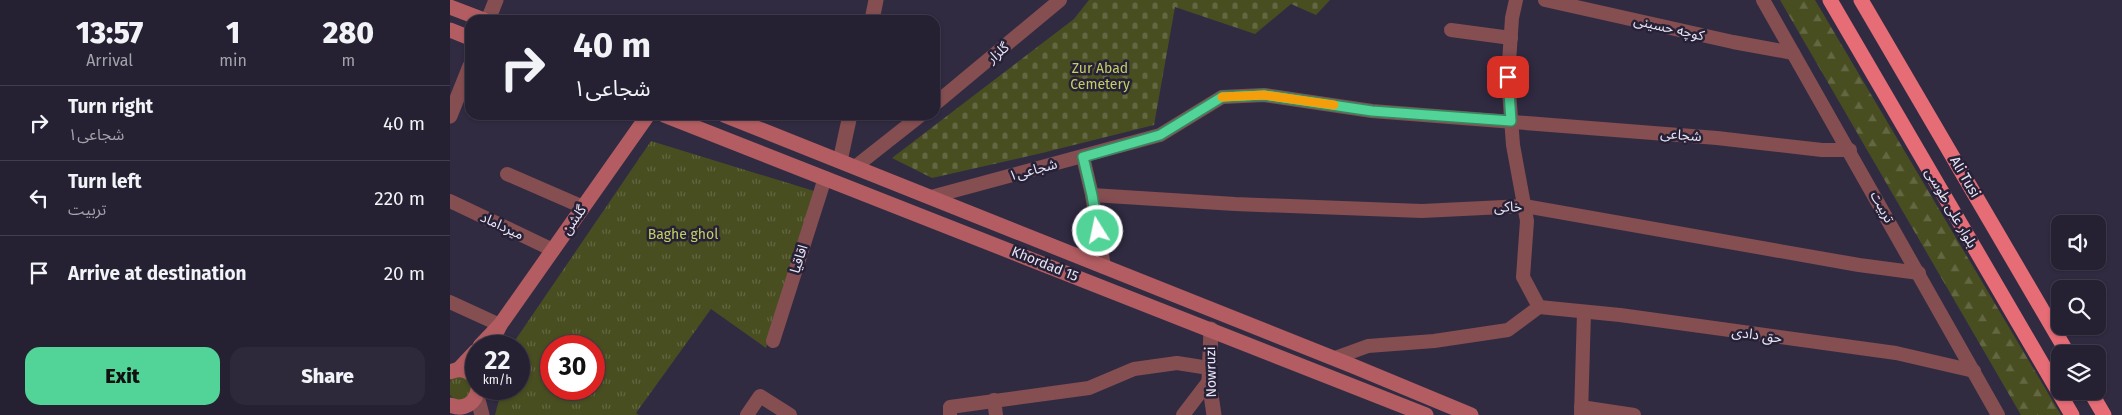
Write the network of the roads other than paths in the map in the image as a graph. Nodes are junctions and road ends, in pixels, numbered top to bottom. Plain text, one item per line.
1 (496, 0) edge
2 (876, 0) edge
3 (1060, 0) edge
4 (1516, 0) edge
5 (1545, 0) edge
6 (1763, 0) edge
7 (1830, 0) edge
8 (1861, 0) edge
9 (450, 7) edge
10 (471, 15) edge
11 (490, 15) edge
12 (873, 15) edge
13 (450, 30) edge
14 (1451, 30) dead end
15 (465, 36) edge
16 (1511, 38) junction
17 (1793, 52) junction
18 (465, 78) edge
19 (940, 100) edge
20 (450, 116) edge
21 (644, 120) edge
22 (677, 120) edge
23 (737, 120) edge
24 (849, 120) edge
25 (915, 120) edge
26 (1511, 121) junction
27 (1850, 150) junction
28 (1083, 157) junction
29 (840, 161) junction
30 (855, 167) junction
31 (507, 174) dead end
32 (825, 178) junction
33 (1092, 195) junction
34 (931, 198) junction
35 (450, 201) edge
36 (1524, 206) junction
37 (583, 207) junction
38 (553, 250) junction
39 (1104, 266) junction
40 (1919, 273) junction
41 (1146, 283) junction
42 (1140, 301) junction
43 (450, 302) edge
44 (1539, 307) junction
45 (1584, 312) junction
46 (500, 325) junction
47 (1211, 329) junction
48 (490, 335) edge
49 (495, 335) edge
50 (773, 341) dead end
51 (2063, 345) edge
52 (1334, 358) junction
53 (465, 361) edge
54 (455, 371) edge
55 (1974, 371) junction
56 (1209, 375) junction
57 (470, 400) edge
58 (480, 400) edge
59 (994, 400) junction
60 (2095, 400) edge
61 (460, 409) edge
62 (1581, 411) edge
63 (482, 415) edge
64 (747, 415) edge
65 (790, 415) edge
66 (950, 415) edge
67 (996, 415) edge
68 (1183, 415) edge
69 (1214, 415) edge
70 (1426, 415) edge
71 (1471, 415) edge
72 (1634, 415) edge
73 (1998, 415) edge
74 (2072, 415) edge
75 (2104, 415) edge

1 - 11 street
2 - 12 street
3 - 19 street, گلزار
4 - 16 street
5 - 17 street, کوچه حسینی
6 - 17 street, تربیت
7 - 74 highway, بلوار علی طوسی
8 - 51 highway, Ali Tusi
9 - 10 main road
13 - 15 main road
14 - 16 street
16 - 26 street
17 - 27 street, تربیت
18 - 20 street
21 - 37 main road, گلشن
22 - 32 main road, Khordad 15
23 - 29 main road, Khordad 15
24 - 29 street
25 - 30 street
26 - 27 street, شجاعی
26 - 28 street, شجاعی۱
26 - 36 street
27 - 40 street, تربیت
28 - 33 street
28 - 34 street, شجاعی۱
29 - 30 main road, Khordad 15
30 - 34 main road, Khordad 15
31 - 37 street
32 - 42 main road, Khordad 15
32 - 50 street, اقاقیا
33 - 36 street, خاکی
33 - 39 street
34 - 39 main road, Khordad 15
35 - 38 street, میرداماد
36 - 40 street, خاکی
36 - 44 street
37 - 38 main road, گلشن
38 - 46 main road, گلشن
39 - 41 main road, Khordad 15
40 - 55 street, تربیت
41 - 42 main road
41 - 52 main road, Khordad 15
42 - 47 main road, Khordad 15
43 - 46 street
44 - 45 street, حق دادی
44 - 52 street
45 - 55 street, حق دادی
45 - 62 street
46 - 48 main road
46 - 49 main road
47 - 56 street, Nowruzi
47 - 70 main road, Khordad 15
52 - 71 main road, Khordad 15
53 - 54 main road
55 - 73 street, تربیت
56 - 59 street
56 - 68 street
56 - 69 street, Nowruzi
57 - 61 main road
58 - 63 street
59 - 66 street
59 - 67 street
60 - 75 highway
62 - 72 street
64 - 65 street

